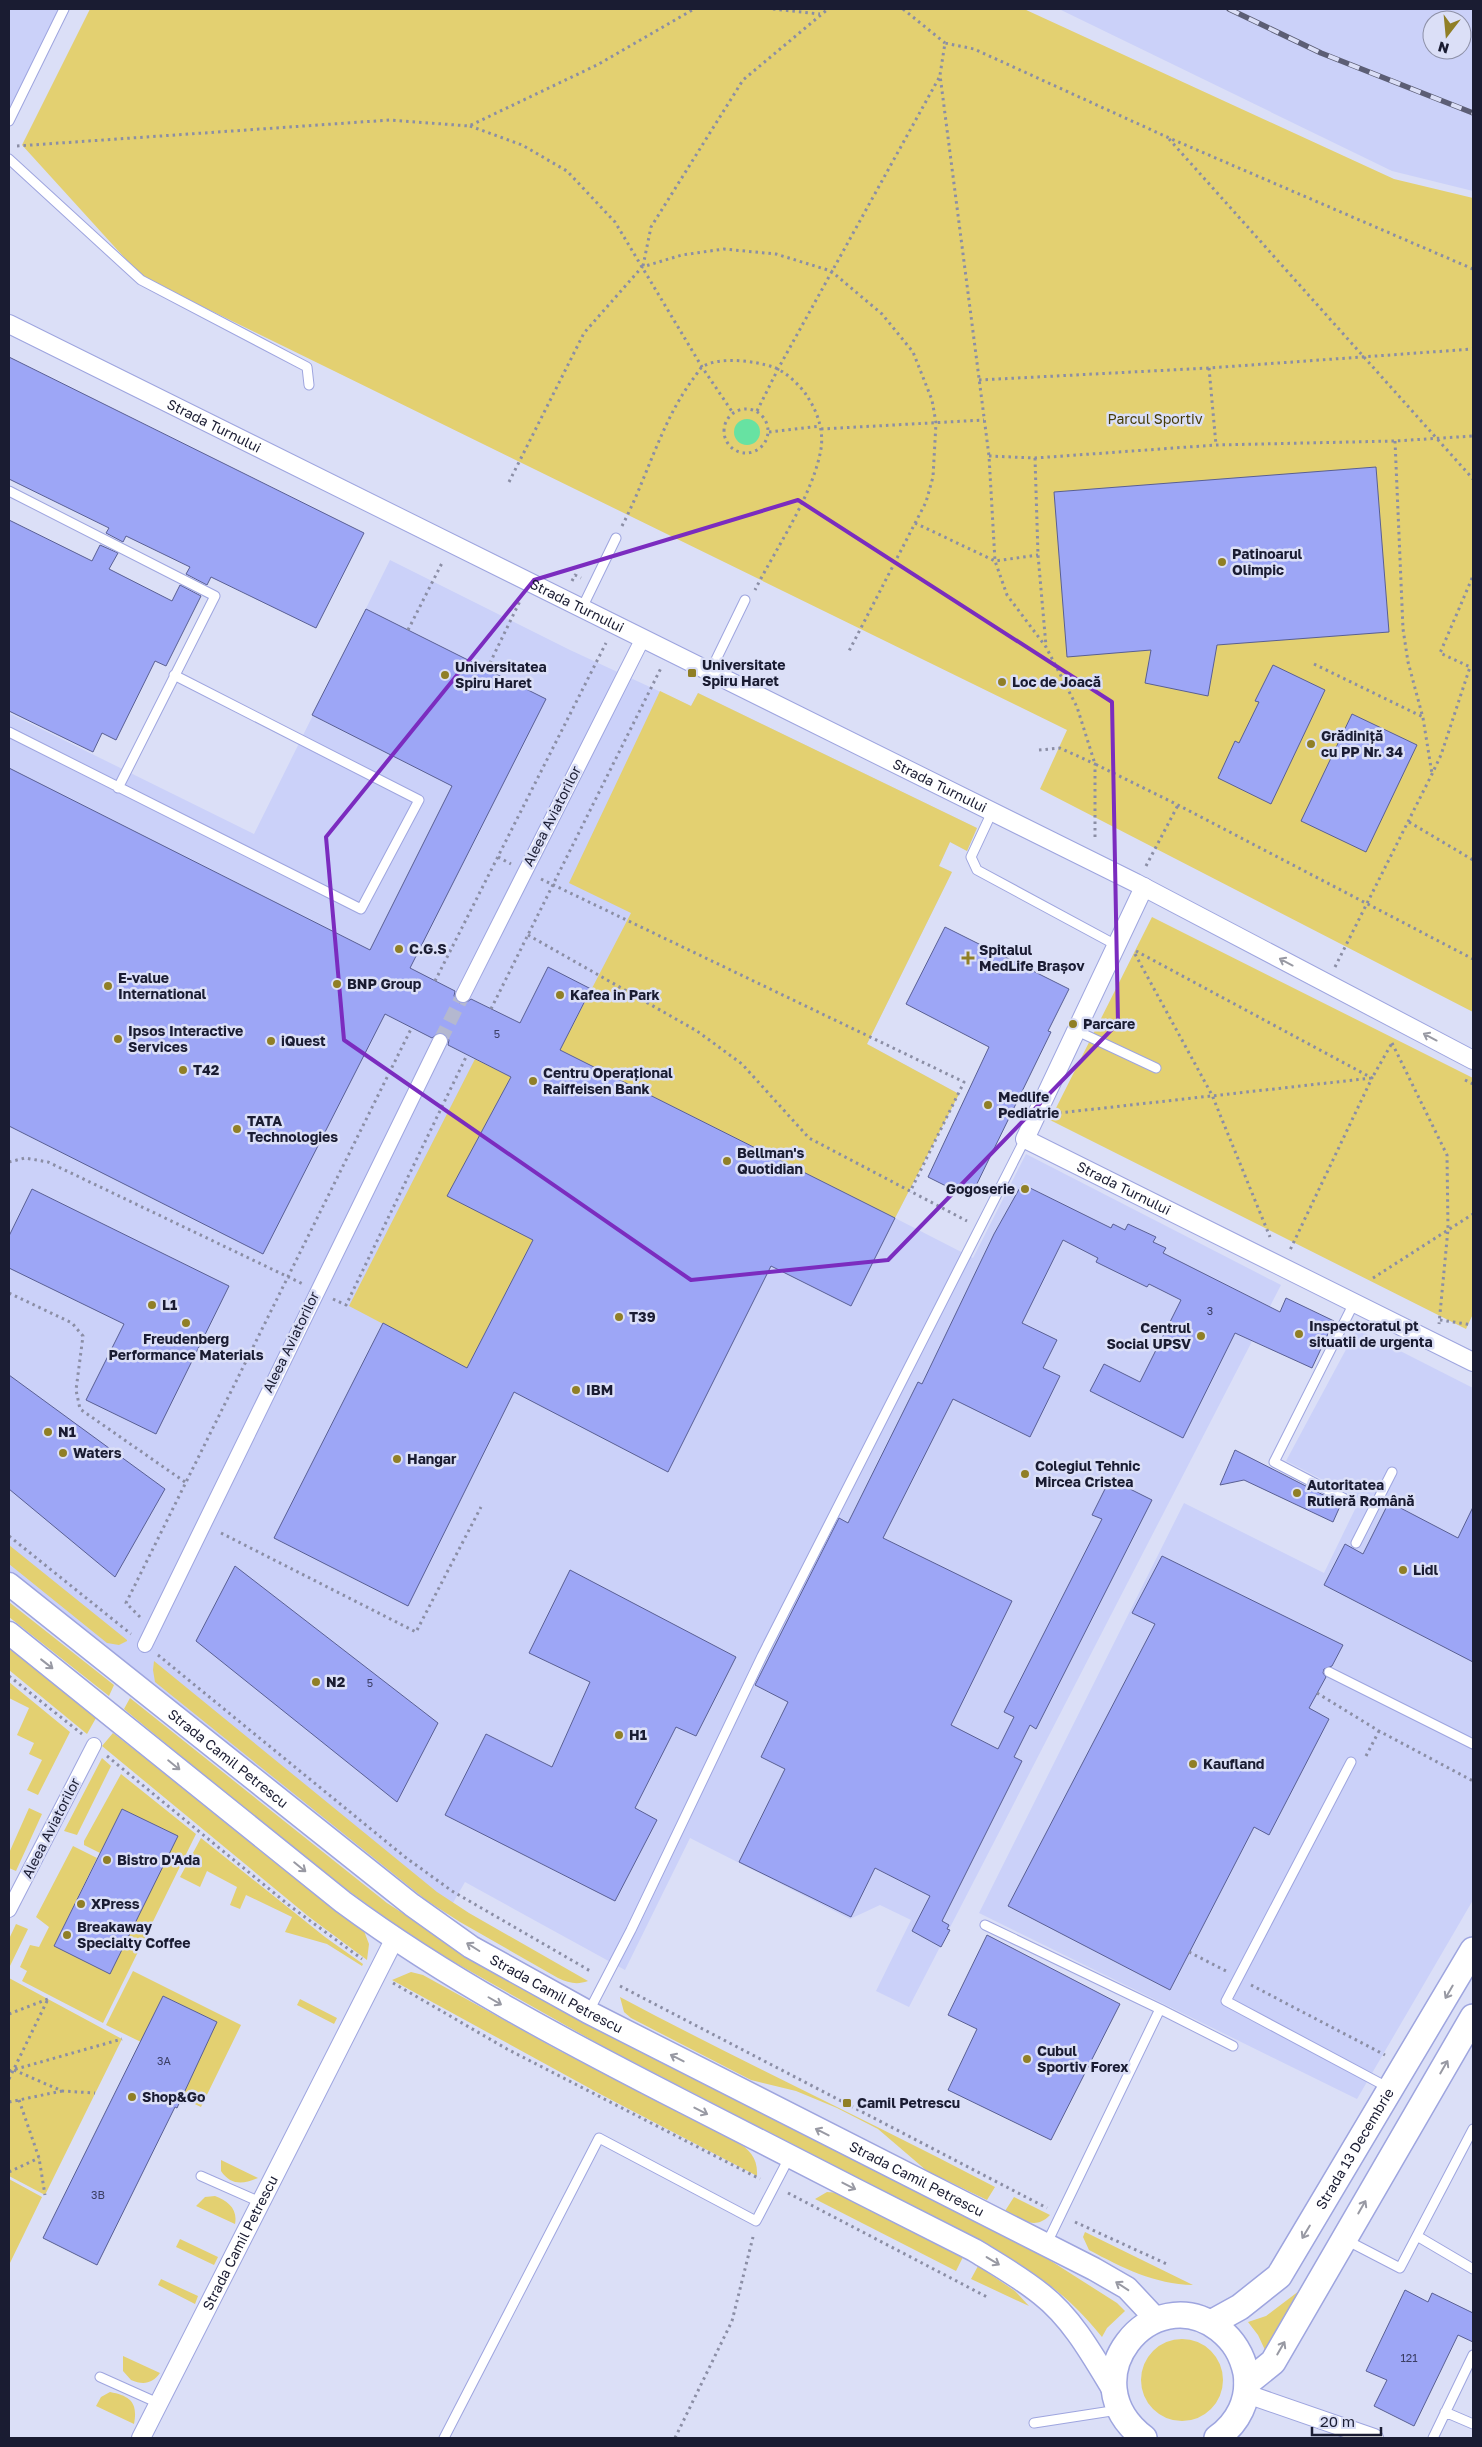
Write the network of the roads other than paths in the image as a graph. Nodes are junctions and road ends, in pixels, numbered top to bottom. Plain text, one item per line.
1 (64, 9) edge
2 (9, 121) edge
3 (9, 159) edge
4 (9, 324) edge
5 (309, 385) dead end
6 (9, 491) edge
7 (616, 538) road end
8 (749, 598) road end
9 (582, 608) junction
10 (642, 638) junction
11 (710, 672) junction
12 (174, 675) junction
13 (9, 732) edge
14 (118, 788) junction
15 (992, 812) junction
16 (1140, 885) junction
17 (1124, 947) junction
18 (464, 995) tunnel mouth
19 (1075, 1029) junction
20 (440, 1042) tunnel mouth
21 (1473, 1060) edge
22 (1156, 1068) dead end
23 (1025, 1139) junction
24 (1354, 1302) junction
25 (1473, 1362) edge
26 (1392, 1472) dead end
27 (1345, 1498) dead end
28 (1356, 1543) dead end
29 (9, 1584) edge
30 (9, 1634) edge
31 (145, 1645) road end
32 (1329, 1672) dead end
33 (1473, 1744) edge
34 (94, 1745) road end
35 (1351, 1762) dead end
36 (9, 1910) edge
37 (985, 1925) dead end
38 (394, 1940) junction
39 (1473, 1950) edge
40 (1160, 2009) junction
41 (588, 2012) junction
42 (1473, 2017) edge
43 (1233, 2046) dead end
44 (1391, 2090) junction
45 (1473, 2129) edge
46 (790, 2156) junction
47 (201, 2176) dead end
48 (260, 2202) junction
49 (1417, 2236) junction
50 (1344, 2239) junction
51 (1046, 2245) junction
52 (1473, 2270) edge
53 (1157, 2320) junction
54 (1211, 2323) junction
55 (1473, 2354) edge
56 (100, 2377) dead end
57 (1247, 2389) junction
58 (1116, 2399) junction
59 (158, 2403) junction
60 (1445, 2412) junction
61 (1034, 2423) dead end
62 (1473, 2424) edge
63 (1224, 2436) edge
64 (141, 2438) edge
65 (444, 2438) edge
66 (1144, 2438) edge
67 (1374, 2438) edge
68 (1433, 2438) edge

1 - 2 lane
3 - 5 lane
4 - 9 street, Strada Turnului
6 - 12 lane
7 - 9 lane
8 - 11 lane
9 - 10 street, Strada Turnului
10 - 11 street, Strada Turnului
10 - 18 street, Aleea Aviatorilor
11 - 15 street, Strada Turnului
12 - 14 lane
12 - 14 lane
13 - 14 lane
15 - 16 street, Strada Turnului
15 - 17 lane
16 - 17 street
21 -> 16 street, Strada Turnului
17 - 19 street
19 - 22 lane
19 - 23 street
20 - 31 street, Aleea Aviatorilor
23 - 24 street, Strada Turnului
23 - 41 lane
24 - 25 street, Strada Turnului
24 - 27 lane
26 - 28 lane
41 -> 29 street, Strada Camil Petrescu
30 -> 38 street
32 - 33 lane
34 - 36 street, Aleea Aviatorilor
35 - 44 lane
37 - 40 lane
38 -> 46 street
38 - 48 street, Strada Camil Petrescu
39 -> 44 main road, Strada 13 Decembrie
40 - 43 lane
40 - 51 lane
51 -> 41 street, Strada Camil Petrescu
50 -> 42 main road
44 -> 54 main road, Strada 13 Decembrie
45 - 49 lane
46 -> 58 street
46 - 65 lane
47 - 48 lane
48 - 59 street, Strada Camil Petrescu
49 - 50 lane
49 - 52 lane
57 -> 50 main road
53 -> 51 street, Strada Camil Petrescu
53 - 54 main road
53 - 58 main road
54 - 57 main road
55 - 60 lane
56 - 59 lane
57 - 63 main road
57 - 67 street
58 - 61 lane
58 - 66 main road
59 - 64 street, Strada Camil Petrescu
60 - 62 lane
60 - 68 lane

